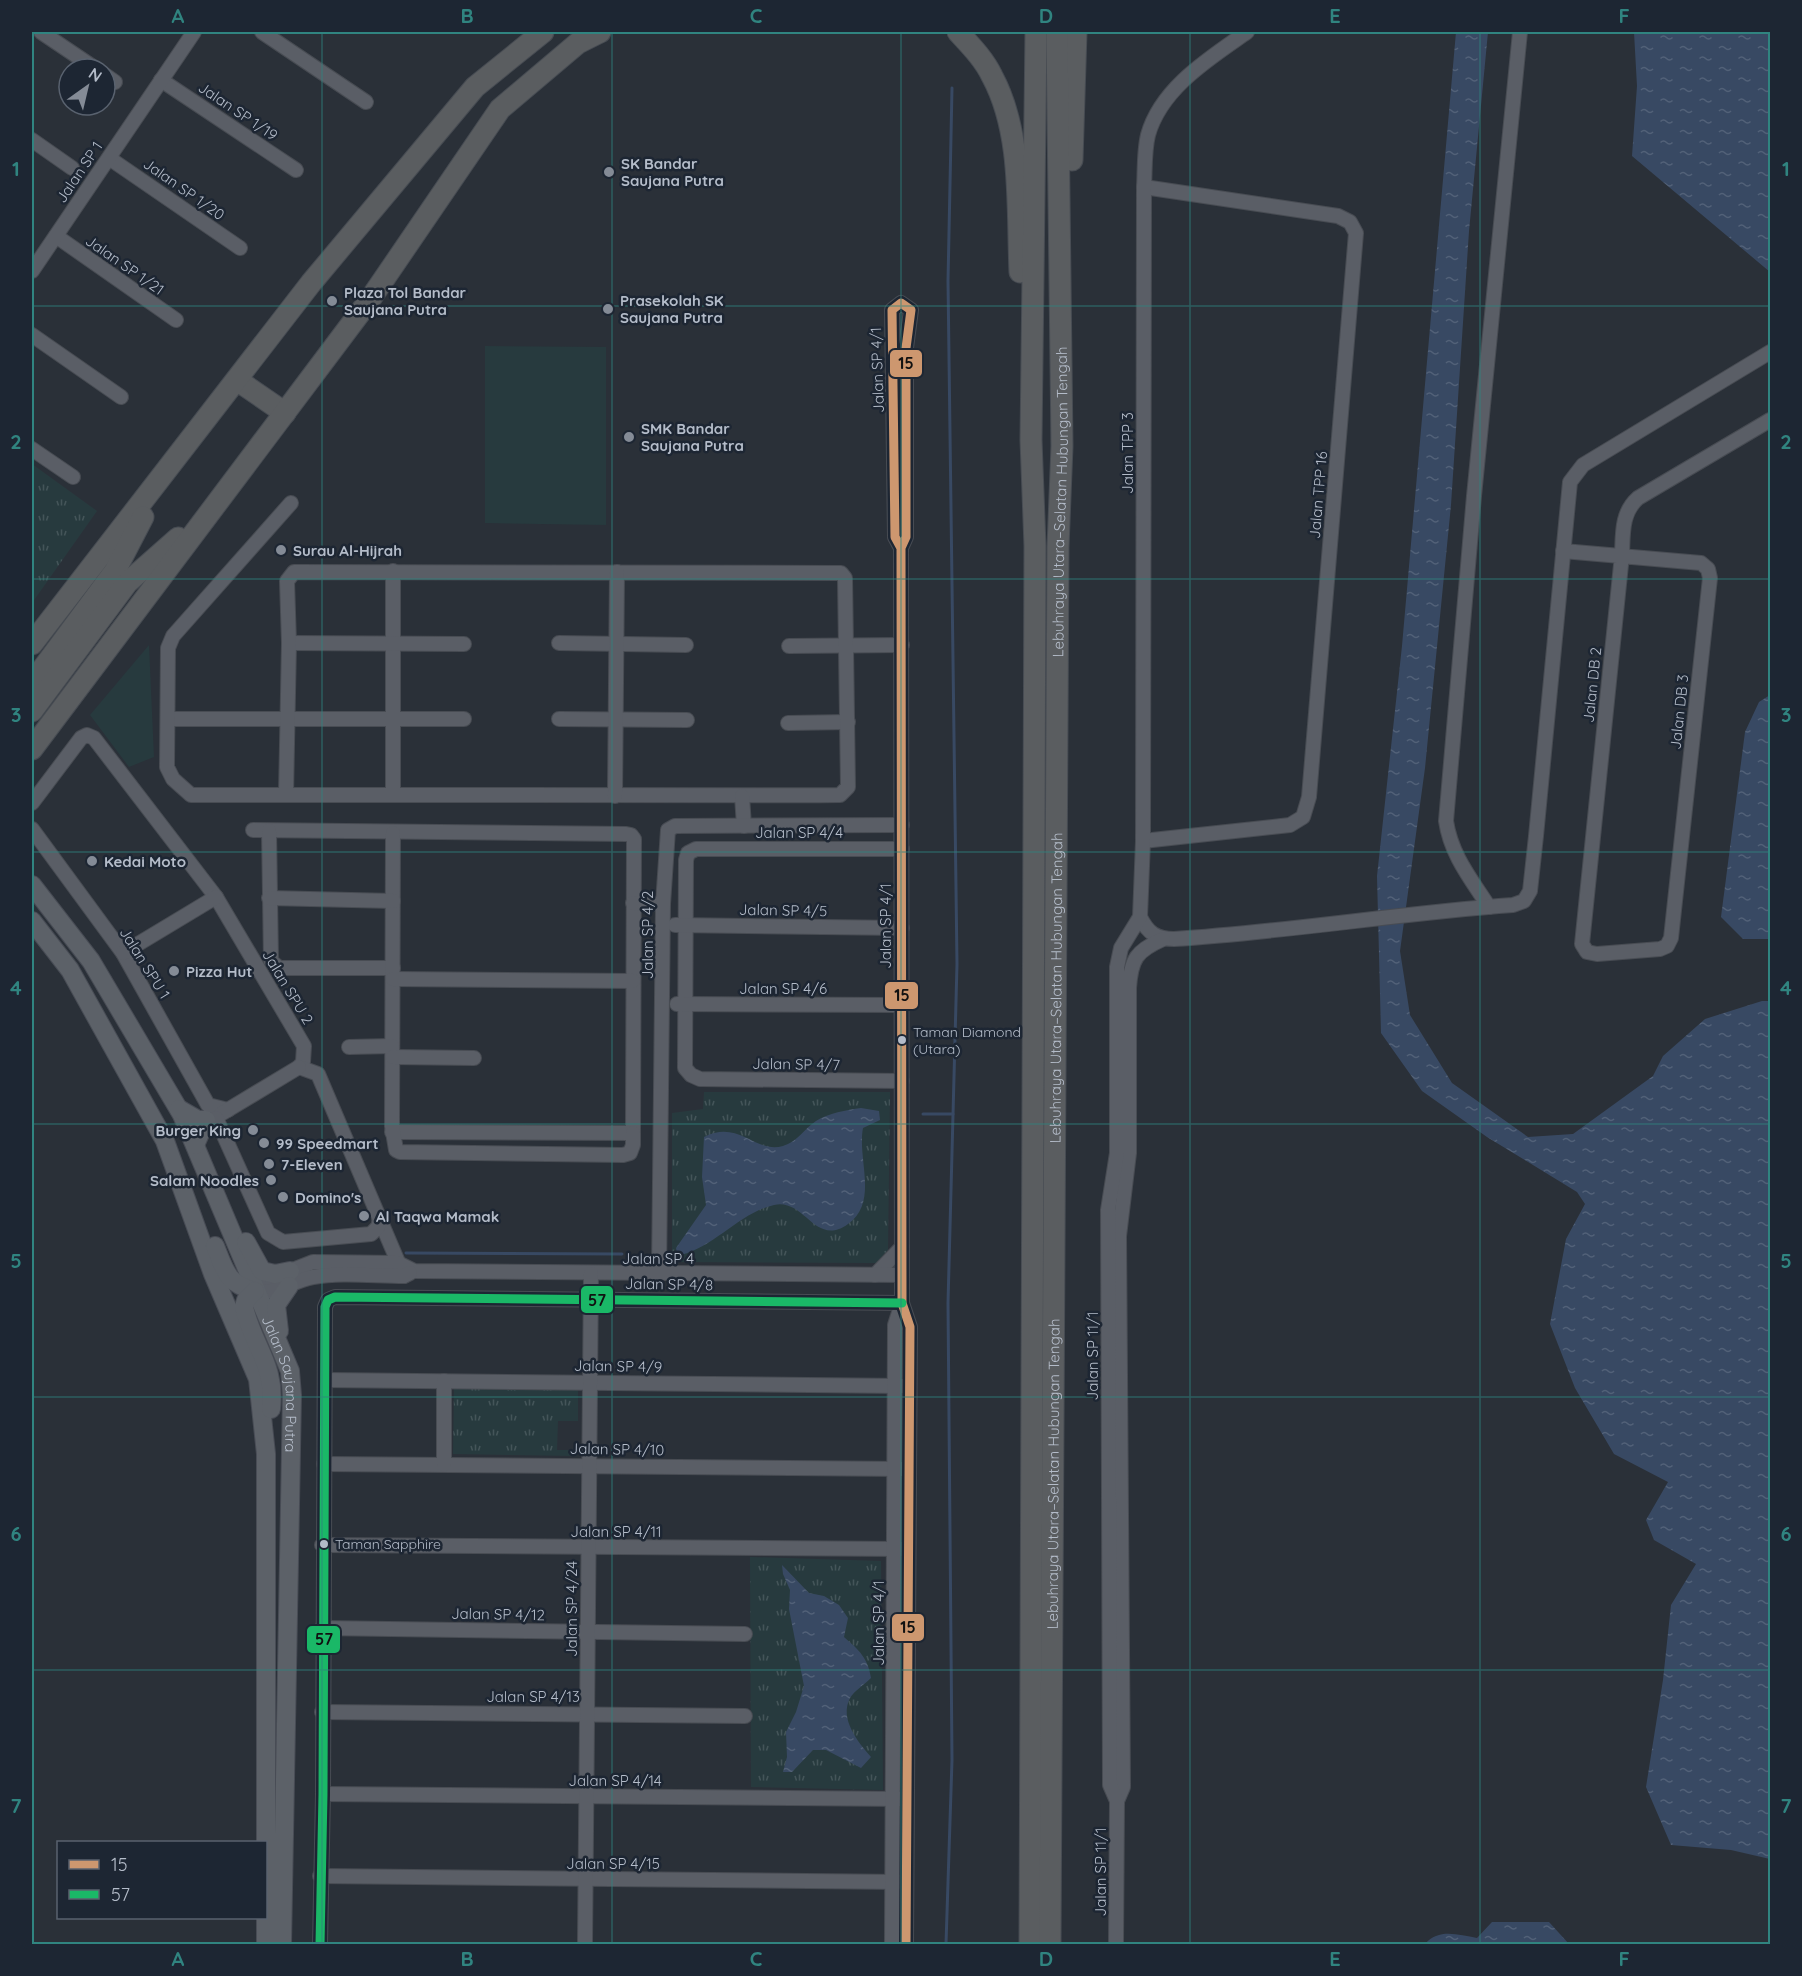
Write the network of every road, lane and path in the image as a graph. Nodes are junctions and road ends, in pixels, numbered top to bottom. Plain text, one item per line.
1 (41, 32) edge
2 (194, 32) edge
3 (262, 32) edge
4 (543, 32) edge
5 (600, 32) edge
6 (958, 32) edge
7 (1036, 32) edge
8 (1057, 32) edge
9 (1076, 32) edge
10 (1246, 32) edge
11 (1520, 32) edge
12 (78, 57) edge
13 (161, 80) junction
14 (366, 102) dead end
15 (32, 140) edge
16 (109, 158) junction
17 (72, 168) dead end
18 (296, 170) dead end
19 (1144, 187) junction
20 (56, 236) junction
21 (240, 248) dead end
22 (32, 271) edge
23 (176, 320) dead end
24 (32, 335) edge
25 (1770, 352) edge
26 (237, 380) junction
27 (121, 397) dead end
28 (285, 413) junction
29 (1770, 420) edge
30 (1031, 440) junction
31 (1062, 446) junction
32 (32, 449) edge
33 (164, 474) junction
34 (73, 477) dead end
35 (291, 503) dead end
36 (211, 510) junction
37 (902, 548) junction
38 (1563, 551) junction
39 (1622, 555) junction
40 (393, 571) junction
41 (617, 572) junction
42 (121, 577) junction
43 (289, 643) junction
44 (560, 643) dead end
45 (393, 644) junction
46 (464, 644) dead end
47 (616, 644) junction
48 (32, 645) edge
49 (686, 645) dead end
50 (847, 645) junction
51 (902, 645) junction
52 (789, 646) dead end
53 (32, 683) edge
54 (32, 711) edge
55 (168, 719) junction
56 (464, 719) dead end
57 (559, 719) dead end
58 (287, 720) junction
59 (393, 720) junction
60 (616, 720) junction
61 (687, 720) dead end
62 (848, 722) junction
63 (788, 723) dead end
64 (32, 748) edge
65 (286, 795) junction
66 (393, 795) junction
67 (615, 795) junction
68 (742, 796) junction
69 (32, 803) edge
70 (902, 825) junction
71 (744, 826) junction
72 (32, 829) edge
73 (253, 830) dead end
74 (269, 831) junction
75 (393, 833) junction
76 (1143, 841) junction
77 (902, 849) junction
78 (32, 885) edge
79 (216, 897) junction
80 (268, 898) junction
81 (393, 901) junction
82 (633, 903) junction
83 (663, 904) junction
84 (1490, 907) junction
85 (1140, 917) junction
86 (32, 921) edge
87 (664, 924) junction
88 (684, 925) junction
89 (902, 928) junction
90 (1163, 939) junction
91 (32, 940) edge
92 (1667, 946) joint
93 (123, 953) junction
94 (393, 973) junction
95 (633, 981) junction
96 (85, 996) junction
97 (663, 1004) junction
98 (684, 1004) junction
99 (902, 1005) junction
100 (349, 1047) dead end
101 (392, 1052) junction
102 (474, 1059) dead end
103 (299, 1067) junction
104 (902, 1081) junction
105 (179, 1109) junction
106 (213, 1114) junction
107 (392, 1132) junction
108 (633, 1133) junction
109 (165, 1141) junction
110 (198, 1150) junction
111 (380, 1219) junction
112 (902, 1247) junction
113 (398, 1263) junction
114 (409, 1274) junction
115 (591, 1274) junction
116 (659, 1275) junction
117 (875, 1275) junction
118 (902, 1275) junction
119 (289, 1279) junction
120 (255, 1291) junction
121 (590, 1299) junction
122 (902, 1304) junction
123 (287, 1365) junction
124 (326, 1380) junction
125 (444, 1381) junction
126 (591, 1382) junction
127 (902, 1386) junction
128 (266, 1454) junction
129 (324, 1464) junction
130 (444, 1464) junction
131 (589, 1465) junction
132 (895, 1469) junction
133 (909, 1469) junction
134 (322, 1545) junction
135 (588, 1547) junction
136 (895, 1549) junction
137 (910, 1549) junction
138 (322, 1628) junction
139 (588, 1631) junction
140 (745, 1634) dead end
141 (322, 1712) junction
142 (587, 1713) junction
143 (745, 1716) dead end
144 (323, 1794) junction
145 (586, 1797) junction
146 (901, 1799) junction
147 (1117, 1800) junction
148 (266, 1841) edge
149 (320, 1876) junction
150 (585, 1879) junction
151 (900, 1882) junction
152 (266, 1919) edge
153 (266, 1944) edge
154 (282, 1944) edge
155 (320, 1944) edge
156 (585, 1944) edge
157 (892, 1944) edge
158 (906, 1944) edge
159 (1030, 1944) edge
160 (1050, 1944) edge
161 (1116, 1944) edge

1 - 12 street
2 - 13 street, Jalan SP 1
3 - 14 street
4 - 26 highway
5 - 28 highway
6 - 30 highway
7 - 30 highway, Lebuhraya Utara–Selatan Hubungan Tengah
8 - 31 highway, Lebuhraya Utara–Selatan Hubungan Tengah
9 - 31 highway
10 - 19 street, Jalan TPP 3
11 - 84 street
13 - 16 street, Jalan SP 1
13 - 18 street, Jalan SP 1/19
15 - 17 street
16 - 20 street, Jalan SP 1
16 - 21 street, Jalan SP 1/20
19 - 76 street, Jalan TPP 3
19 - 76 street, Jalan TPP 16
20 - 22 street, Jalan SP 1
20 - 23 street, Jalan SP 1/21
24 - 27 street
25 - 38 street
26 - 28 highway
26 - 33 highway
28 - 36 highway
29 - 39 street, Jalan DB 2
30 - 159 highway, Lebuhraya Utara–Selatan Hubungan Tengah
31 - 160 highway, Lebuhraya Utara–Selatan Hubungan Tengah
32 - 34 street
33 - 42 highway
33 - 48 highway
35 - 55 street
36 - 42 highway
36 - 64 highway
37 - 37 street, Jalan SP 4/1
37 - 51 street, Jalan SP 4/1
38 - 39 street
38 - 84 street
39 - 92 street, Jalan DB 3
39 - 92 street, Jalan DB 2
40 - 41 street
40 - 43 street
40 - 45 street
41 - 47 street
41 - 50 street
42 - 53 highway
42 - 54 highway
43 - 45 street
43 - 58 street
44 - 47 street
45 - 46 street
45 - 59 street
47 - 49 street
47 - 60 street
50 - 51 street
50 - 52 street
50 - 62 street
51 - 70 street, Jalan SP 4/1
55 - 58 street
55 - 65 street
56 - 59 street
57 - 60 street
58 - 59 street
58 - 65 street
59 - 66 street
60 - 61 street
60 - 67 street
62 - 63 street
62 - 68 street
65 - 66 street
66 - 67 street
67 - 68 street
68 - 71 street
69 - 79 street, Jalan SPU 2
70 - 71 street, Jalan SP 4/2
70 - 77 street, Jalan SP 4/1
71 - 83 street, Jalan SP 4/2
72 - 93 street, Jalan SPU 1
73 - 74 street
74 - 75 street
74 - 80 street, Jalan SPU 2
75 - 81 street
75 - 82 street
76 - 85 street, Jalan TPP 3
77 - 88 street, Jalan SP 4/4
77 - 89 street, Jalan SP 4/1
78 - 105 main road, Jalan Saujana Putra
79 - 93 street
79 - 103 street, Jalan SPU 2
80 - 81 street
80 - 94 street, Jalan SPU 2
81 - 94 street
82 - 83 street
82 - 95 street
83 - 87 street, Jalan SP 4/2
84 - 90 street
85 - 90 street
85 - 147 street, Jalan SP 11/1
86 - 96 main road, Jalan Saujana Putra
87 - 88 street, Jalan SP 4/5
87 - 97 street, Jalan SP 4/2
88 - 89 street, Jalan SP 4/5
88 - 98 street
89 - 99 street, Jalan SP 4/1
90 - 147 street, Jalan SP 11/1
91 - 96 main road
93 - 106 street, Jalan SPU 1
94 - 95 street
94 - 101 street
95 - 108 street
96 - 109 main road, Jalan Saujana Putra
97 - 98 street, Jalan SP 4/6
97 - 116 street, Jalan SP 4/2
98 - 99 street, Jalan SP 4/6
98 - 104 street, Jalan SP 4/7
99 - 104 street, Jalan SP 4/1
100 - 101 street
101 - 102 street
101 - 107 street
103 - 106 street
103 - 111 street
104 - 112 street, Jalan SP 4/1
105 - 106 main road
105 - 110 main road, Jalan Saujana Putra
106 - 110 main road
106 - 111 street, Jalan SPU 1
107 - 108 street
107 - 108 street
109 - 120 main road
109 - 128 main road, Jalan Saujana Putra
110 - 119 main road
110 - 120 main road, Jalan Saujana Putra
111 - 113 street
112 - 117 street
112 - 118 street, Jalan SP 4/1
113 - 114 street, Jalan SP 4
113 - 119 street, Jalan SP 4
114 - 115 street, Jalan SP 4
114 - 119 street, Jalan SP 4
115 - 116 street, Jalan SP 4
115 - 121 street, Jalan SP 4/24
116 - 117 street, Jalan SP 4
117 - 118 street, Jalan SP 4
118 - 122 street, Jalan SP 4/1
119 - 120 street, Jalan SP 4
119 - 123 main road
120 - 123 main road, Jalan Saujana Putra
120 - 128 main road
121 - 122 street, Jalan SP 4/8
121 - 124 street, Jalan SP 4/8
121 - 126 street, Jalan SP 4/24
122 - 127 street, Jalan SP 4/1
123 - 154 main road, Jalan Saujana Putra
124 - 125 street, Jalan SP 4/9
124 - 129 street
125 - 126 street, Jalan SP 4/9
125 - 130 street
126 - 127 street, Jalan SP 4/9
126 - 131 street, Jalan SP 4/24
127 - 132 street, Jalan SP 4/1
127 - 133 street, Jalan SP 4/1
128 - 148 main road, Jalan Saujana Putra
129 - 130 street, Jalan SP 4/10
129 - 134 street
130 - 131 street, Jalan SP 4/10
131 - 132 street, Jalan SP 4/10
131 - 135 street, Jalan SP 4/24
132 - 133 street, Jalan SP 4/10
132 - 136 street, Jalan SP 4/1
133 - 137 street, Jalan SP 4/1
134 - 135 street, Jalan SP 4/11
134 - 138 street
135 - 136 street, Jalan SP 4/11
135 - 139 street, Jalan SP 4/24
136 - 137 street, Jalan SP 4/11
136 - 146 street, Jalan SP 4/1
137 - 146 street, Jalan SP 4/1
138 - 139 street, Jalan SP 4/12
138 - 141 street
139 - 140 street, Jalan SP 4/12
139 - 142 street, Jalan SP 4/24
141 - 142 street, Jalan SP 4/13
141 - 144 street
142 - 143 street, Jalan SP 4/13
142 - 145 street, Jalan SP 4/24
144 - 145 street, Jalan SP 4/14
144 - 149 street
145 - 146 street, Jalan SP 4/14
145 - 150 street, Jalan SP 4/24
146 - 151 street, Jalan SP 4/1
147 - 161 street, Jalan SP 11/1
149 - 150 street, Jalan SP 4/15
149 - 155 street
150 - 151 street, Jalan SP 4/15
150 - 156 street, Jalan SP 4/24
151 - 157 street, Jalan SP 4/1
151 - 158 street, Jalan SP 4/1
152 - 153 main road, Jalan Saujana Putra

